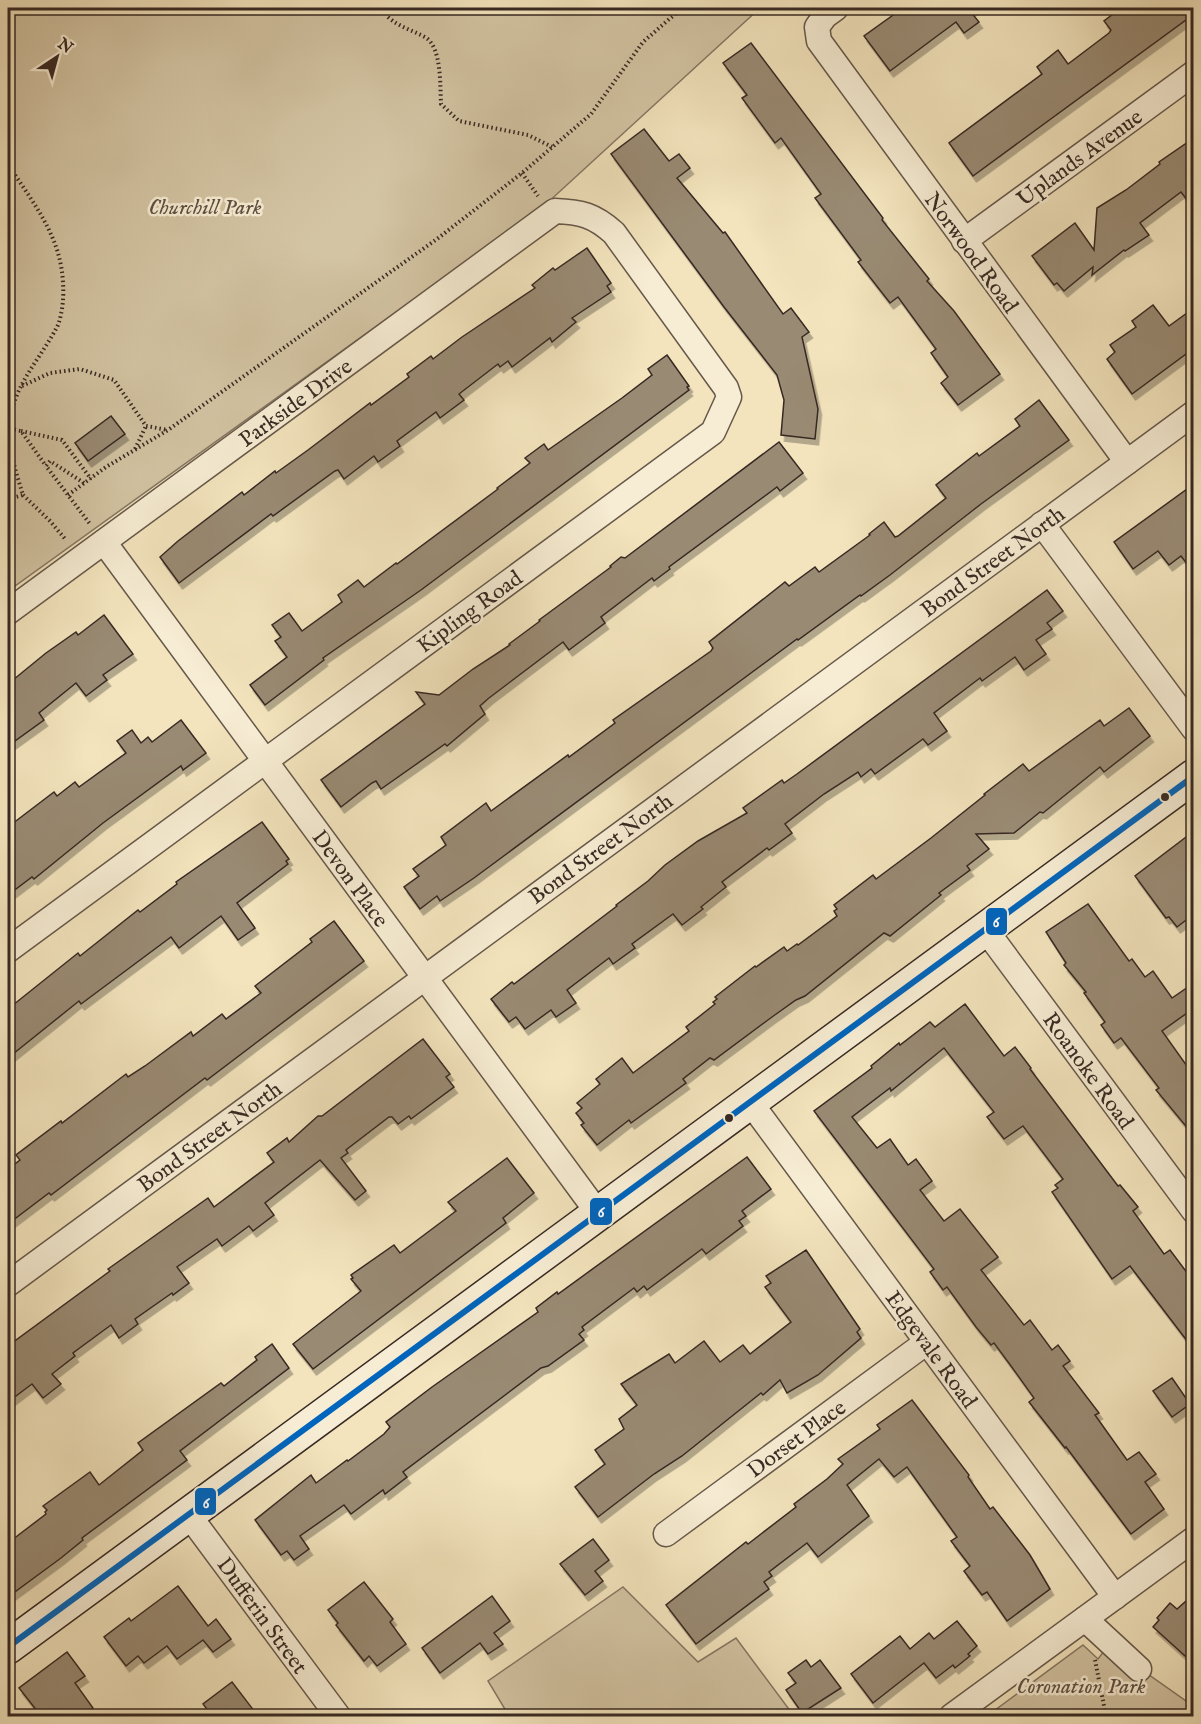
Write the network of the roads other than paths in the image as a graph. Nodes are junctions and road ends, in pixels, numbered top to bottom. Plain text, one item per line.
1 (836, 8) edge
2 (1194, 73) edge
3 (589, 216) joint
4 (964, 241) junction
5 (1194, 413) edge
6 (1127, 462) junction
7 (1042, 524) junction
8 (104, 542) junction
9 (8, 612) edge
10 (1194, 729) edge
11 (265, 761) junction
12 (1194, 776) edge
13 (985, 929) junction
14 (8, 950) edge
15 (424, 978) junction
16 (750, 1102) junction
17 (1194, 1211) edge
18 (598, 1213) junction
19 (8, 1284) edge
20 (927, 1342) junction
21 (188, 1514) junction
22 (666, 1533) dead end
23 (1194, 1539) edge
24 (1115, 1597) junction
25 (1085, 1619) junction
26 (8, 1647) edge
27 (1139, 1669) dead end
28 (338, 1716) edge
29 (952, 1716) edge

1 - 4 street, Norwood Road
2 - 4 street, Uplands Avenue
3 - 8 street, Parkside Drive
3 - 11 street, Kipling Road
4 - 6 street, Norwood Road
5 - 6 street, Bond Street North
6 - 7 street, Bond Street North
7 - 10 street
7 - 15 street, Bond Street North
8 - 9 street, Parkside Drive
8 - 11 street, Devon Place
11 - 14 street, Kipling Road
11 - 15 street, Devon Place
12 - 13 street
13 - 16 street
13 - 17 street, Roanoke Road
15 - 18 street, Devon Place
15 - 19 street, Bond Street North
16 - 18 street
16 - 20 street, Edgevale Road
18 - 21 street
20 - 22 street, Dorset Place
20 - 24 street, Edgevale Road
21 - 26 street
21 - 28 street, Dufferin Street
23 - 24 street
24 - 25 street
25 - 27 street
25 - 29 street

